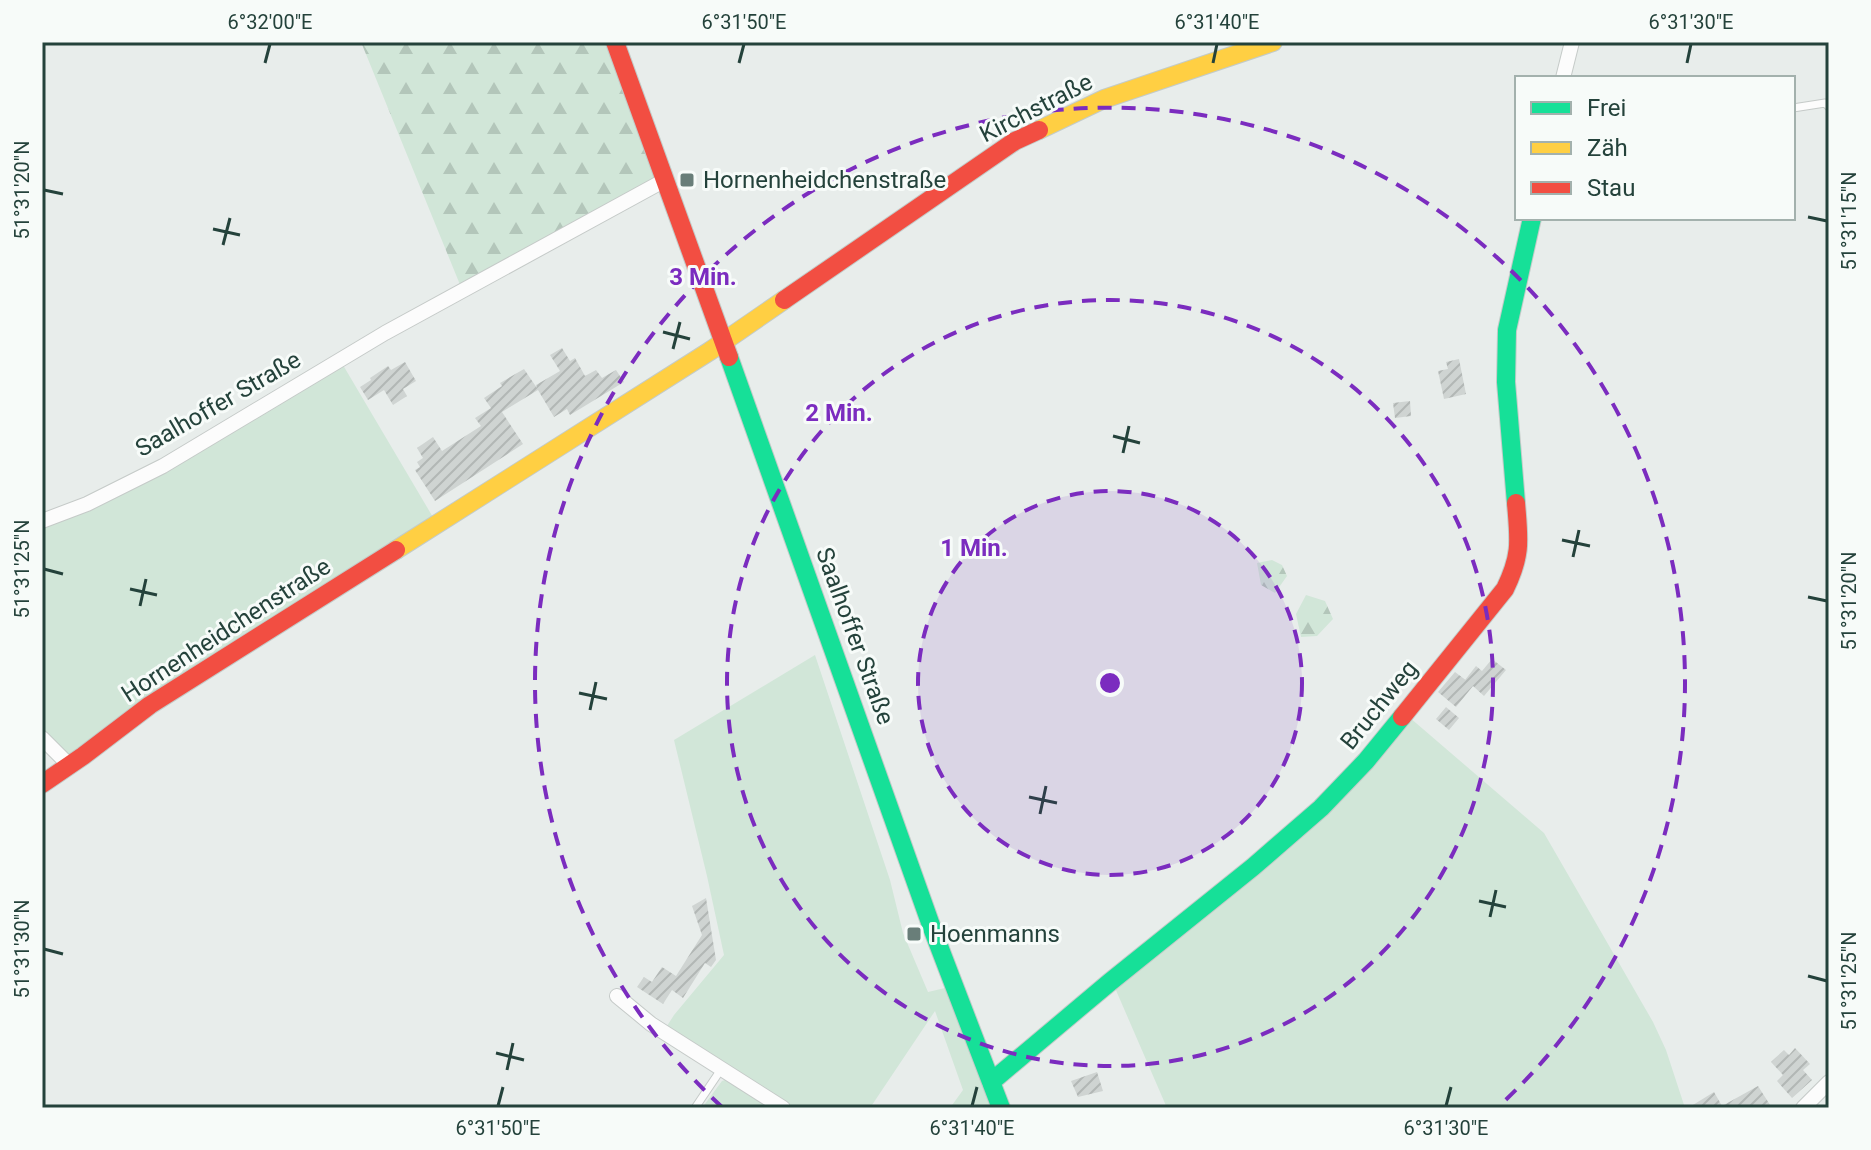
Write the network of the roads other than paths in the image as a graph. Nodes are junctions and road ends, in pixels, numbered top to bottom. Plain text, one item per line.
1 (615, 42) edge
2 (1273, 42) edge
3 (1572, 42) edge
4 (1564, 76) edge
5 (1829, 107) edge
6 (1795, 108) edge
7 (665, 180) junction
8 (1532, 220) edge
9 (723, 341) junction
10 (42, 521) edge
11 (42, 738) edge
12 (69, 765) junction
13 (42, 784) edge
14 (617, 996) dead end
15 (722, 1068) junction
16 (991, 1082) junction
17 (1829, 1082) edge
18 (695, 1108) edge
19 (783, 1108) edge
20 (1001, 1108) edge
21 (1803, 1108) edge

1 - 7 street, Saalhoffer Straße
2 - 9 street, Kirchstraße
3 - 4 street
5 - 6 lane
7 - 9 street, Saalhoffer Straße
7 - 10 street, Saalhoffer Straße
8 - 16 street, Bruchweg
9 - 12 street, Hornenheidchenstraße
9 - 16 street, Saalhoffer Straße
11 - 12 street
12 - 13 street, Hornenheidchenstraße
14 - 15 street
15 - 18 lane
15 - 19 street
16 - 20 street, Saalhoffer Straße
17 - 21 street

